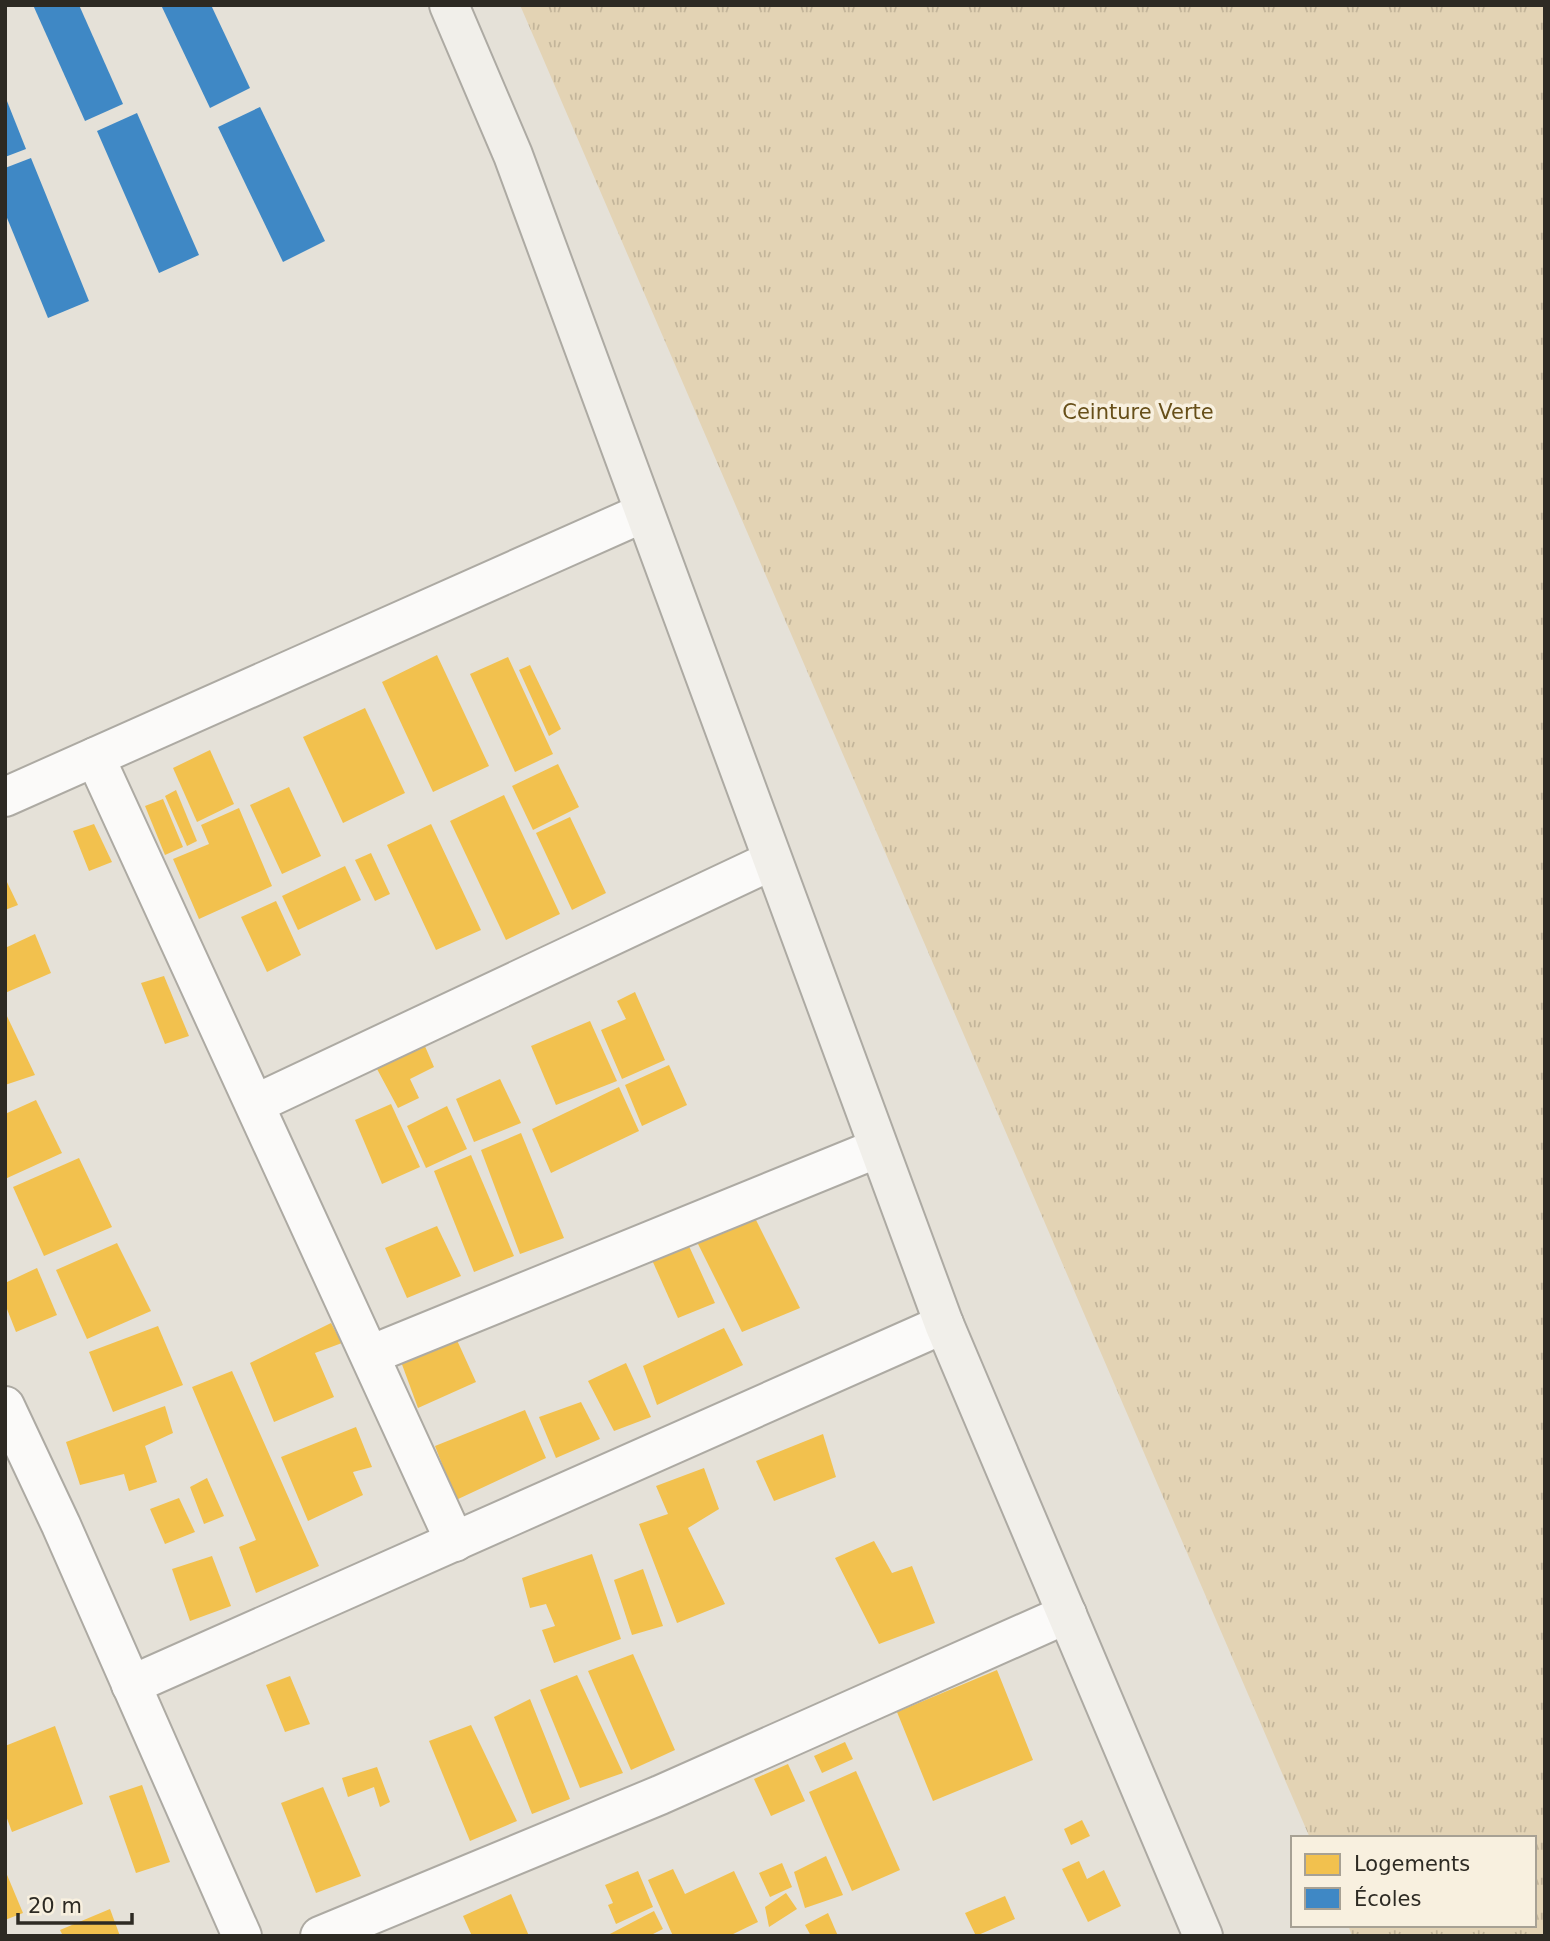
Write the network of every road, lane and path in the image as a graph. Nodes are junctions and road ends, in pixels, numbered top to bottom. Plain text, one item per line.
1 (449, 5) edge
2 (643, 513) junction
3 (95, 757) junction
4 (5, 797) edge
5 (771, 861) junction
6 (255, 1104) junction
7 (878, 1147) junction
8 (944, 1324) junction
9 (370, 1355) junction
10 (5, 1406) edge
11 (455, 1542) junction
12 (1067, 1614) junction
13 (131, 1685) junction
14 (242, 1936) edge
15 (320, 1936) edge
16 (1203, 1936) edge

1 - 2 street
2 - 3 street
2 - 5 street
3 - 4 street
3 - 6 street
5 - 6 street
5 - 7 street
6 - 9 street
7 - 8 street
7 - 9 street
8 - 11 street
8 - 12 street
9 - 11 street
10 - 13 street
11 - 13 street
12 - 15 street
12 - 16 street
13 - 14 street

